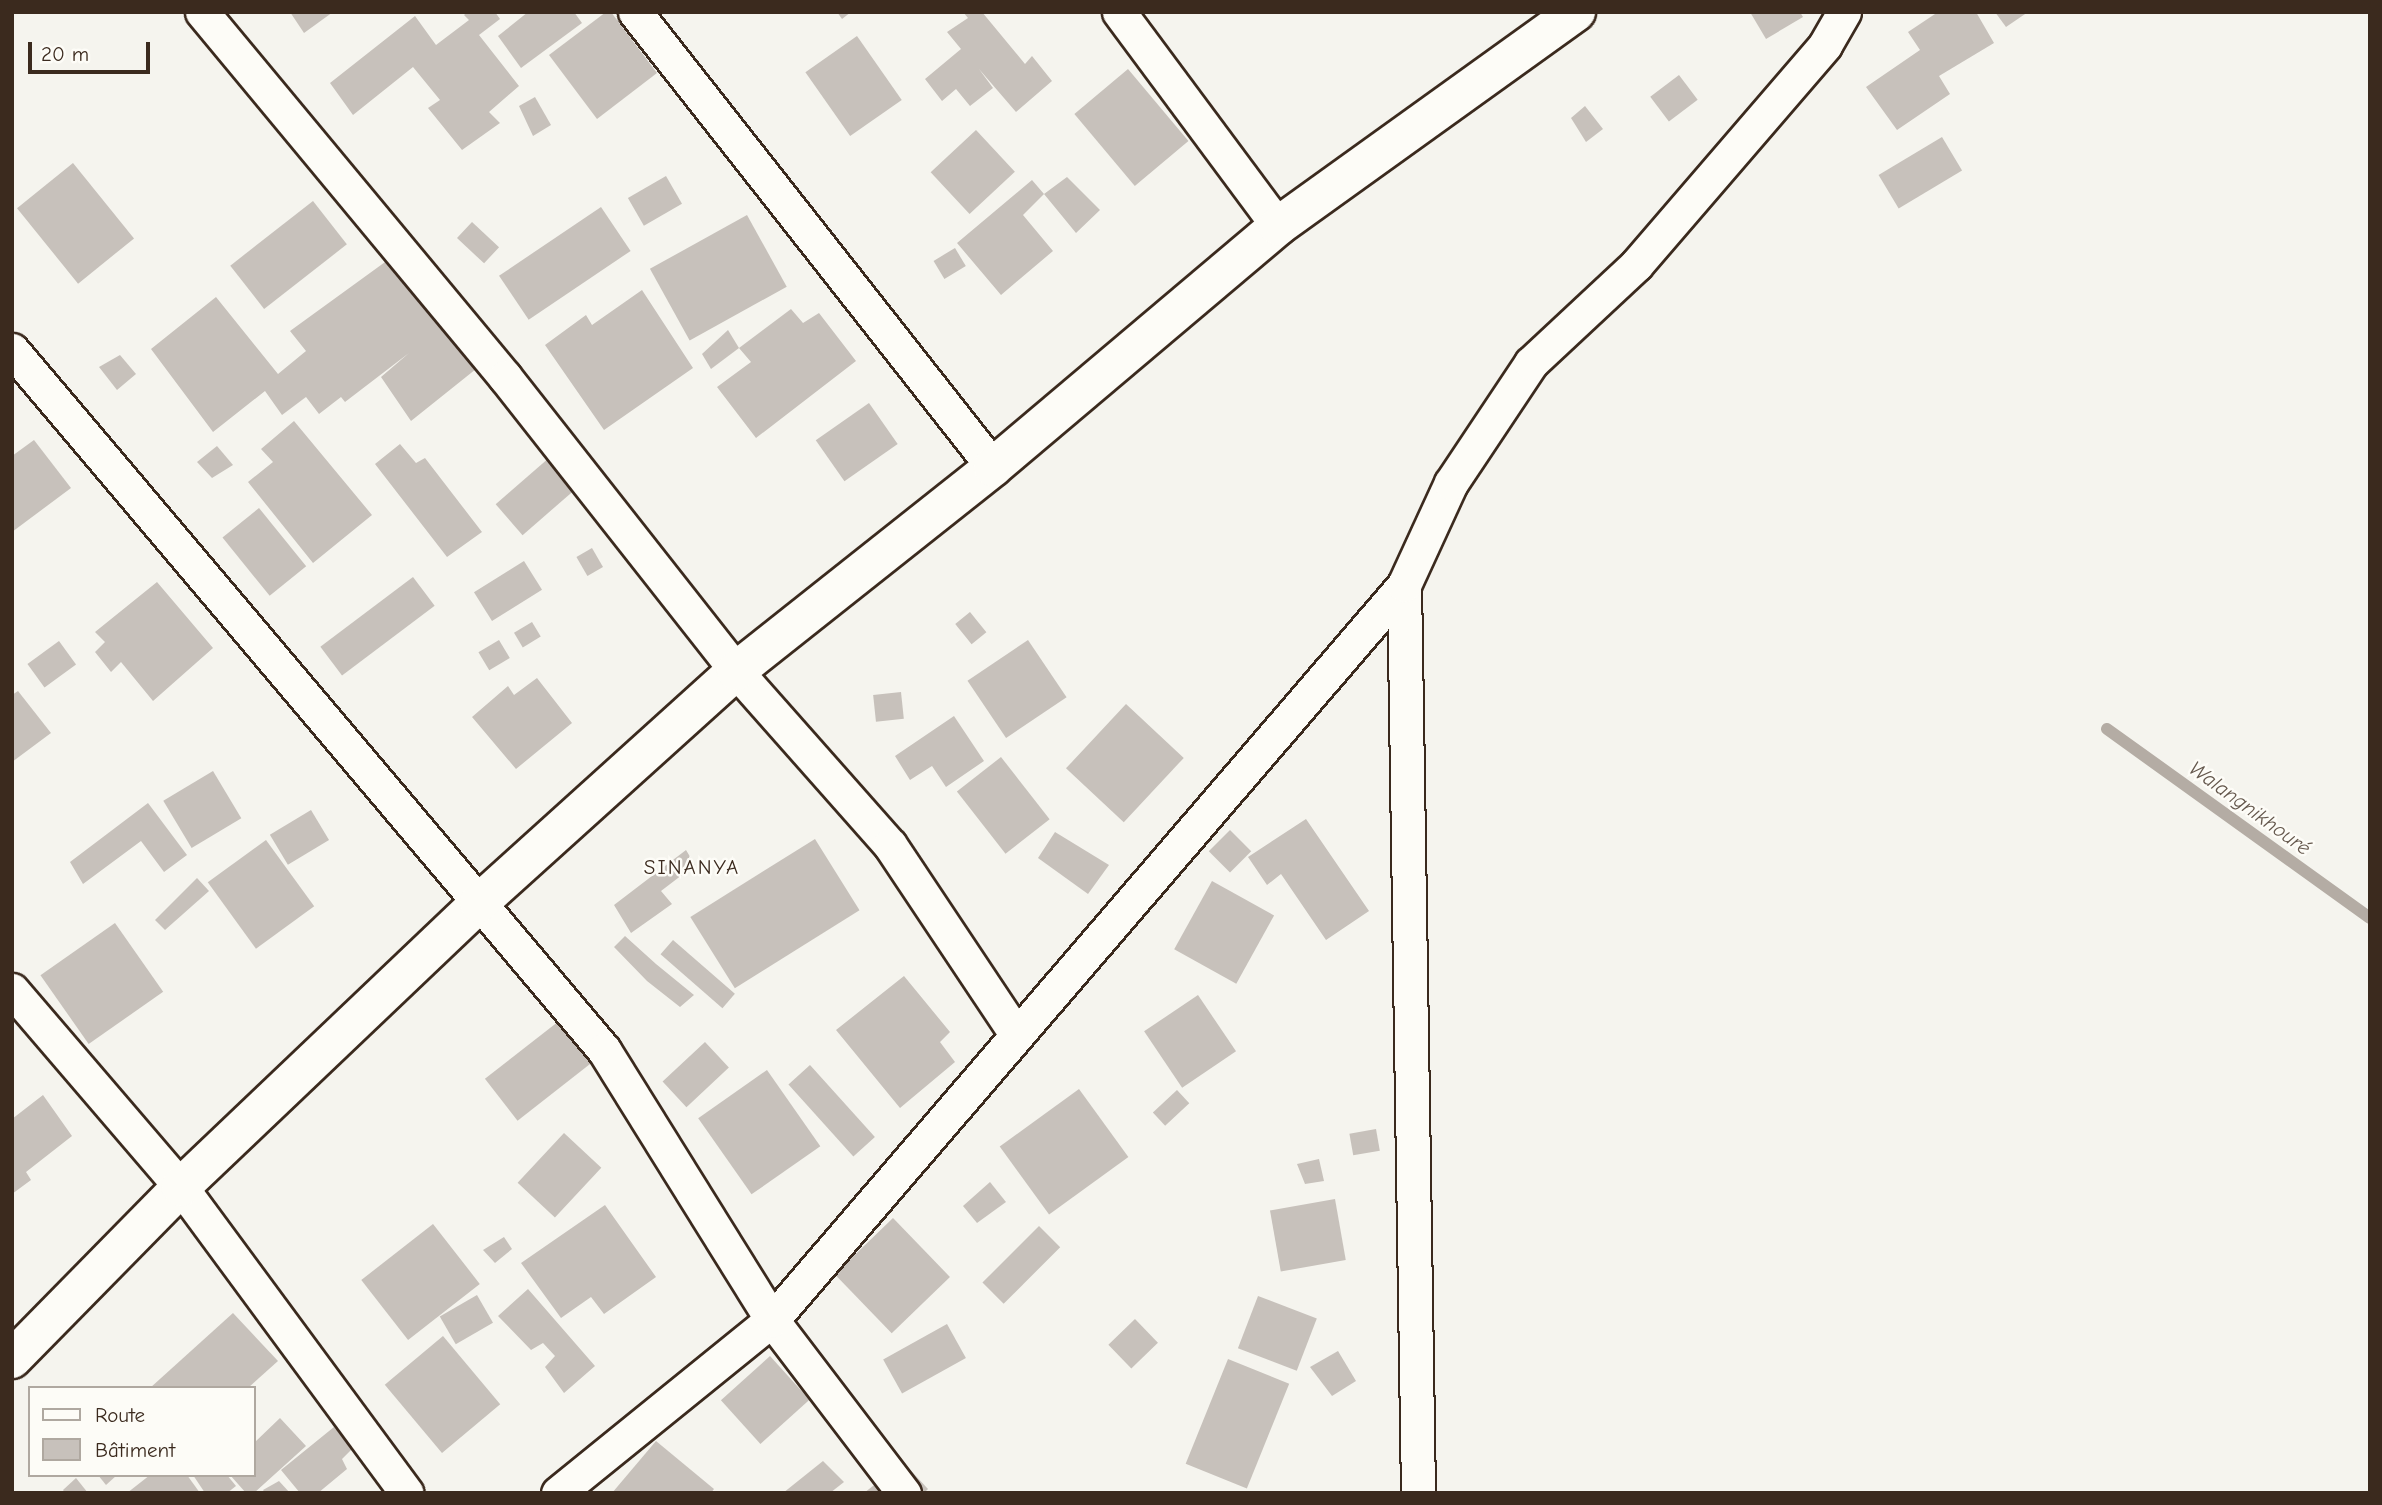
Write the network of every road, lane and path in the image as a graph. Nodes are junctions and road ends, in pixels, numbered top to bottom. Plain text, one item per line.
1 (202, 12) edge
2 (635, 12) edge
3 (1119, 12) edge
4 (1576, 12) edge
5 (1844, 12) edge
6 (1278, 226) junction
7 (12, 350) edge
8 (993, 467) junction
9 (1404, 585) junction
10 (736, 671) junction
11 (479, 902) junction
12 (12, 990) edge
13 (1016, 1034) junction
14 (181, 1187) junction
15 (772, 1320) junction
16 (12, 1359) edge
17 (407, 1493) edge
18 (558, 1493) edge
19 (904, 1493) edge
20 (1418, 1493) edge

1 - 10 street
2 - 8 street
3 - 6 street
4 - 6 highway
5 - 9 street
6 - 8 highway
7 - 11 street
8 - 10 highway
9 - 13 street
9 - 20 street
10 - 11 highway
10 - 13 street
11 - 14 highway
11 - 15 street
12 - 14 street
13 - 15 street
14 - 16 highway
14 - 17 street
15 - 18 street
15 - 19 street

